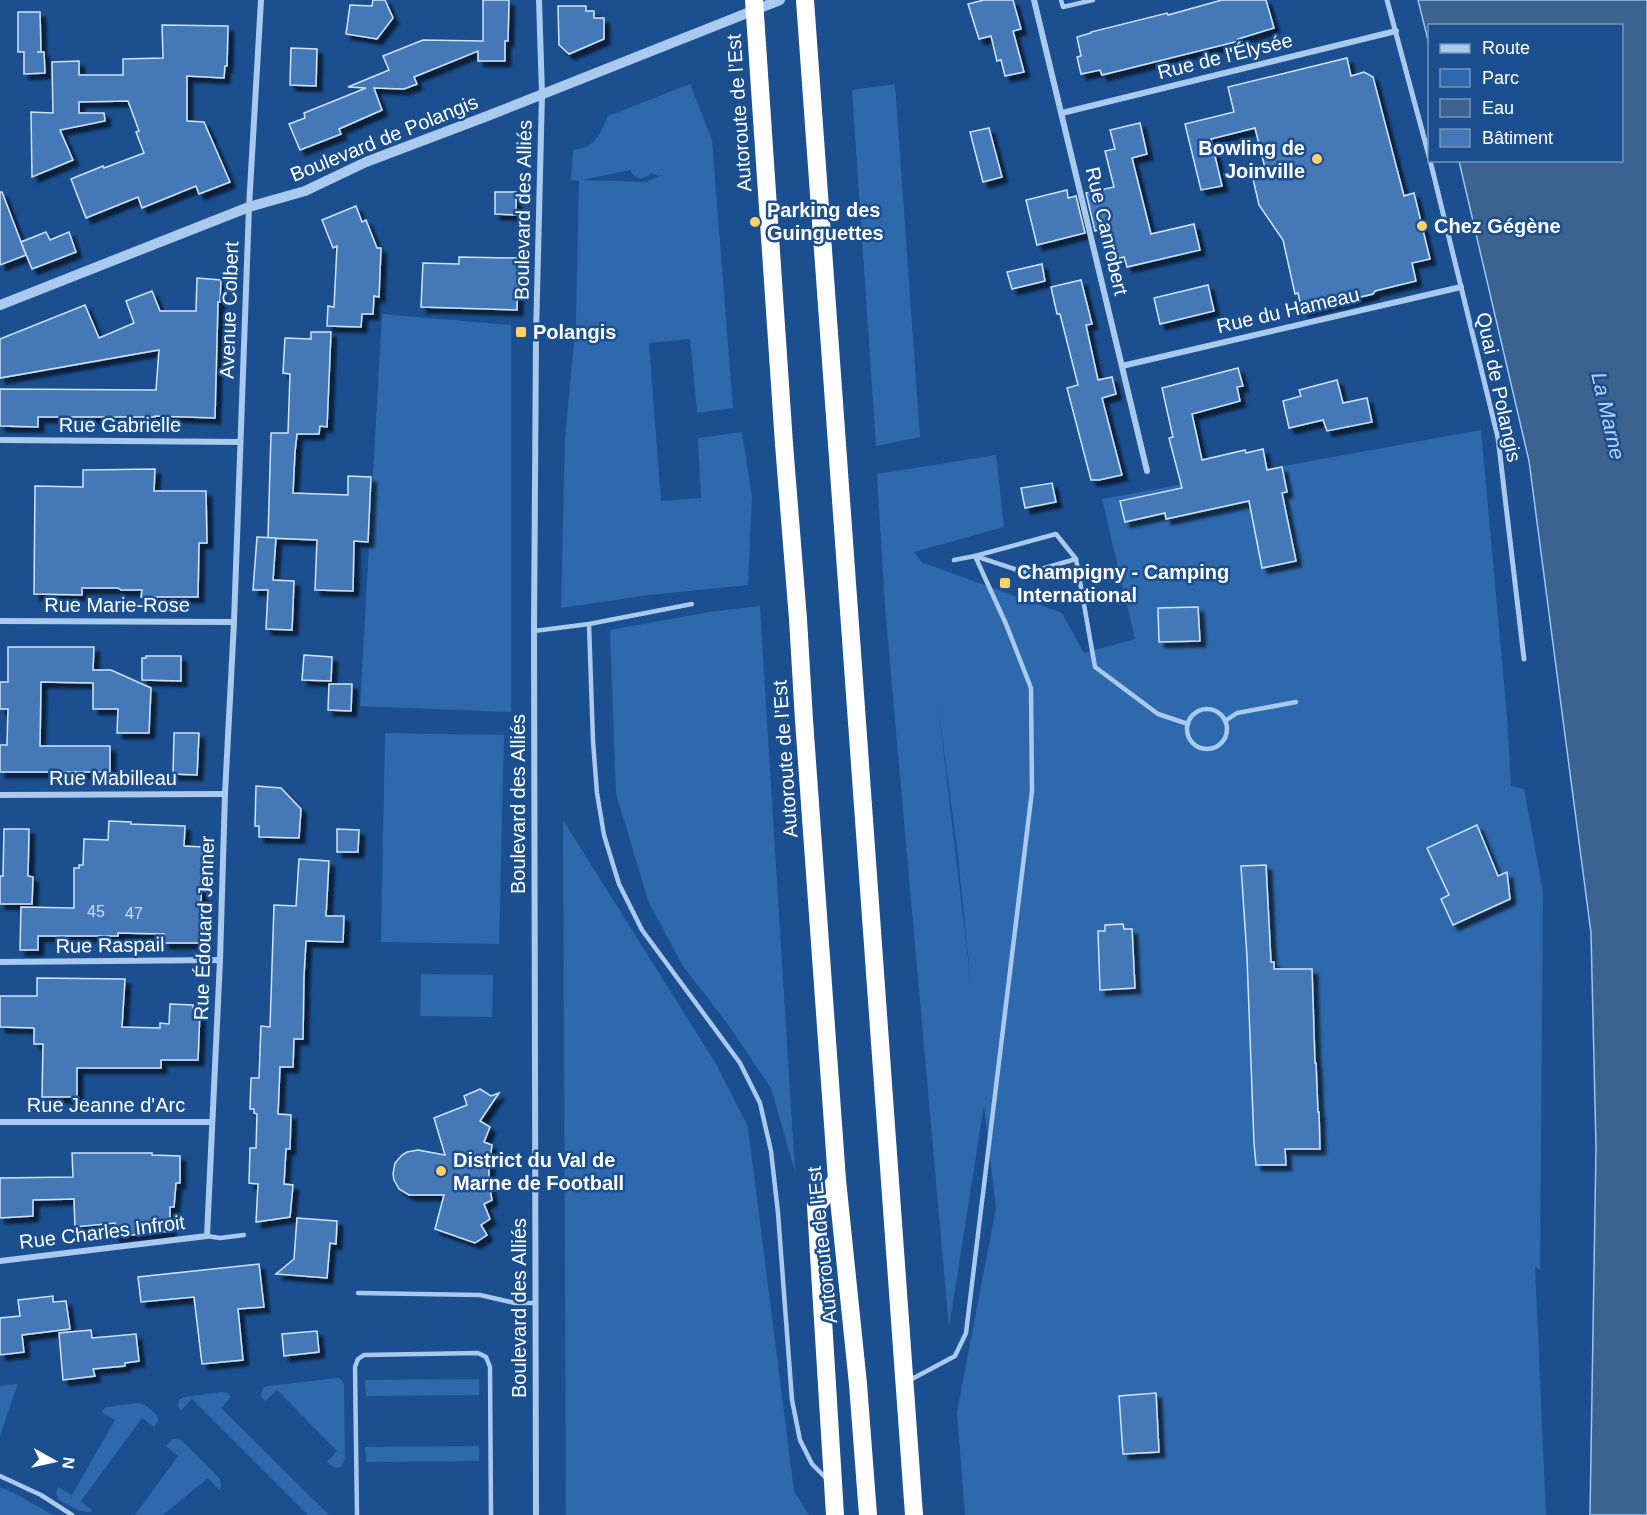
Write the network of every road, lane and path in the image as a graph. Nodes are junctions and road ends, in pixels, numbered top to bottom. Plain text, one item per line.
1 (261, 0) edge
2 (539, 0) edge
3 (754, 0) edge
4 (780, 0) edge
5 (805, 0) edge
6 (1034, 0) edge
7 (1061, 0) edge
8 (1093, 0) edge
9 (1387, 0) edge
10 (1396, 31) junction
11 (542, 94) junction
12 (1062, 113) junction
13 (1428, 152) edge
14 (1430, 162) edge
15 (249, 207) junction
16 (1461, 287) junction
17 (0, 305) edge
18 (1122, 366) junction
19 (0, 440) edge
20 (240, 442) junction
21 (1147, 471) dead end
22 (975, 556) junction
23 (954, 560) dead end
24 (1076, 560) junction
25 (692, 603) dead end
26 (0, 621) edge
27 (234, 622) junction
28 (589, 624) junction
29 (534, 631) junction
30 (1524, 659) dead end
31 (1296, 702) dead end
32 (1225, 721) junction
33 (1188, 724) junction
34 (225, 794) junction
35 (0, 795) edge
36 (220, 960) junction
37 (0, 962) edge
38 (0, 1122) edge
39 (212, 1122) junction
40 (837, 1180) junction
41 (244, 1235) dead end
42 (207, 1236) junction
43 (0, 1261) edge
44 (358, 1293) dead end
45 (535, 1303) junction
46 (905, 1383) junction
47 (0, 1476) edge
48 (834, 1486) junction
49 (72, 1515) edge
50 (357, 1515) edge
51 (491, 1515) edge
52 (536, 1515) edge
53 (835, 1515) edge
54 (868, 1515) edge
55 (914, 1515) edge

1 - 15 street, Avenue Colbert
2 - 11 street, Boulevard des Alliés
3 - 40 highway, Autoroute de l’Est, bridge
4 - 11 street, Boulevard de Polangis
5 - 46 highway, bridge
6 - 12 street, Rue Canrobert
7 - 8 lane
9 - 10 street, Quai de Polangis
10 - 12 street, Rue de l'Élysée
10 - 13 street, Quai de Polangis
11 - 15 street, Boulevard de Polangis
11 - 29 street, Boulevard des Alliés
12 - 18 street, Rue Canrobert
14 - 16 street, Quai de Polangis
15 - 17 street, Boulevard de Polangis
15 - 20 street, Avenue Colbert
16 - 18 street, Rue du Hameau
16 - 30 street, Quai de Polangis
18 - 21 street, Rue Canrobert
19 - 20 street, Rue Gabrielle
20 - 27 street, Avenue Colbert
22 - 23 lane
22 - 24 lane
22 - 24 lane
22 - 46 lane
24 - 33 lane
25 - 28 lane
26 - 27 street, Rue Marie-Rose
27 - 34 street, Rue Édouard Jenner
28 - 29 lane
28 - 48 lane
29 - 45 street, Boulevard des Alliés
31 - 32 lane
32 - 33 lane
32 - 33 lane
34 - 35 street, Rue Mabilleau
34 - 36 street, Rue Édouard Jenner
36 - 37 street, Rue Raspail
36 - 39 street, Rue Édouard Jenner
38 - 39 street, Rue Jeanne d'Arc
39 - 42 street, Rue Édouard Jenner
40 - 48 highway
40 - 54 highway, Autoroute de l’Est
41 - 42 lane
42 - 43 street, Rue Charles Infroit
44 - 45 lane
45 - 52 street, Boulevard des Alliés
46 - 55 highway
47 - 49 lane
48 - 53 highway
50 - 51 lane

